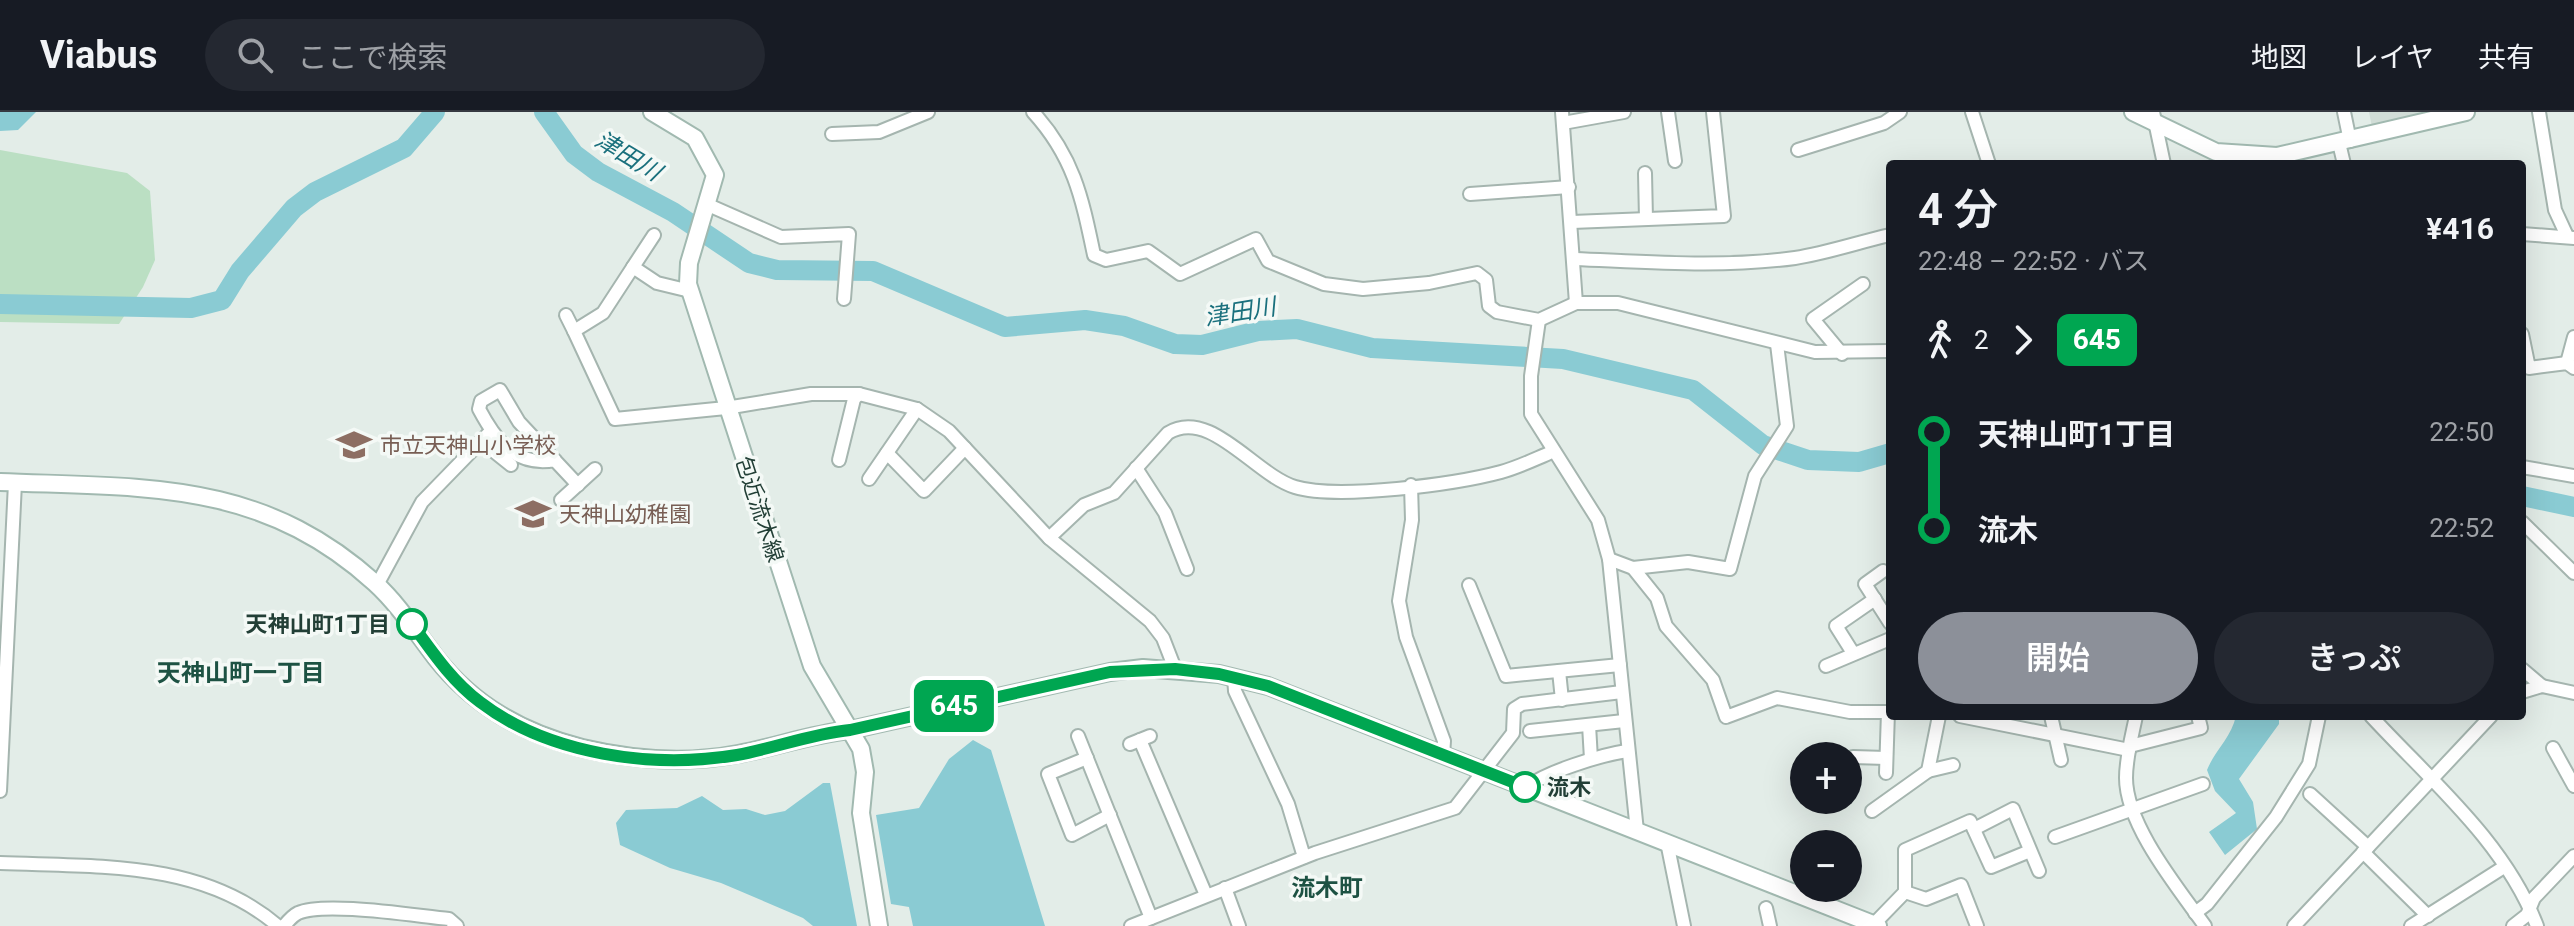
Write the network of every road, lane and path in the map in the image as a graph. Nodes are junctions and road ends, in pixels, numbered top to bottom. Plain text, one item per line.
1 (652, 112) edge
2 (928, 112) edge
3 (1033, 112) edge
4 (1624, 112) edge
5 (1668, 112) edge
6 (1713, 112) edge
7 (1972, 112) edge
8 (2133, 112) edge
9 (2344, 112) edge
10 (2466, 112) edge
11 (2539, 112) edge
12 (1896, 113) edge
13 (1562, 117) edge
14 (2154, 118) edge
15 (832, 134) dead end
16 (2344, 142) junction
17 (1798, 150) dead end
18 (1988, 160) edge
19 (2163, 160) edge
20 (2344, 160) edge
21 (1675, 161) dead end
22 (1645, 173) dead end
23 (1569, 187) junction
24 (1470, 194) dead end
25 (705, 208) junction
26 (1646, 219) junction
27 (1572, 222) junction
28 (2574, 224) edge
29 (654, 235) dead end
30 (2526, 235) edge
31 (1886, 236) edge
32 (2570, 237) edge
33 (1575, 259) junction
34 (633, 267) junction
35 (1863, 284) dead end
36 (690, 291) junction
37 (844, 299) dead end
38 (1576, 303) junction
39 (566, 315) dead end
40 (1539, 320) junction
41 (574, 331) junction
42 (2574, 337) edge
43 (1777, 344) junction
44 (1886, 351) edge
45 (2526, 353) edge
46 (1842, 354) junction
47 (2570, 366) edge
48 (859, 394) junction
49 (726, 408) junction
50 (917, 409) junction
51 (491, 431) junction
52 (481, 441) junction
53 (965, 448) junction
54 (1552, 452) junction
55 (887, 453) junction
56 (555, 460) junction
57 (839, 460) dead end
58 (511, 465) dead end
59 (1136, 468) junction
60 (2526, 468) edge
61 (595, 469) dead end
62 (2574, 476) edge
63 (869, 479) dead end
64 (7, 482) edge
65 (578, 485) junction
66 (1411, 485) junction
67 (561, 500) dead end
68 (2526, 526) edge
69 (1049, 538) junction
70 (1609, 559) junction
71 (1633, 568) junction
72 (1187, 569) dead end
73 (1883, 571) dead end
74 (2574, 573) edge
75 (377, 585) junction
76 (1469, 585) dead end
77 (1875, 599) junction
78 (4, 616) edge
79 (1886, 617) edge
80 (1886, 645) edge
81 (1853, 653) junction
82 (1620, 665) junction
83 (1826, 666) dead end
84 (1175, 669) junction
85 (1559, 671) junction
86 (2526, 672) edge
87 (1234, 677) junction
88 (2542, 686) junction
89 (2526, 691) edge
90 (1622, 692) junction
91 (2574, 693) edge
92 (1562, 700) junction
93 (1886, 712) edge
94 (1888, 720) edge
95 (1938, 720) edge
96 (1981, 720) edge
97 (2051, 720) edge
98 (2135, 720) edge
99 (2199, 720) edge
100 (2318, 720) edge
101 (2375, 720) edge
102 (2487, 720) edge
103 (1624, 721) junction
104 (1589, 725) junction
105 (850, 730) junction
106 (1530, 731) dead end
107 (2053, 734) junction
108 (1078, 736) dead end
109 (1140, 740) dead end
110 (2129, 748) junction
111 (2553, 748) dead end
112 (1627, 751) junction
113 (1443, 755) junction
114 (1862, 757) edge
115 (1087, 758) junction
116 (1886, 758) junction
117 (1591, 759) junction
118 (2061, 760) dead end
119 (1953, 765) dead end
120 (1483, 770) junction
121 (1928, 771) junction
122 (1886, 773) dead end
123 (2430, 780) junction
124 (2203, 784) dead end
125 (2574, 786) edge
126 (1526, 788) junction
127 (0, 789) edge
128 (2310, 794) dead end
129 (2131, 807) junction
130 (1872, 811) dead end
131 (1110, 815) junction
132 (1974, 829) junction
133 (1637, 831) junction
134 (2055, 837) dead end
135 (1667, 842) junction
136 (2365, 850) junction
137 (2030, 851) junction
138 (2574, 856) edge
139 (1304, 857) junction
140 (0, 863) edge
141 (2504, 867) junction
142 (2039, 871) dead end
143 (1225, 888) junction
144 (1905, 892) junction
145 (1206, 895) junction
146 (2530, 907) junction
147 (1766, 908) dead end
148 (2195, 913) junction
149 (2428, 916) junction
150 (1151, 918) junction
151 (1876, 925) edge
152 (281, 926) edge
153 (457, 926) edge
154 (879, 926) edge
155 (1131, 926) edge
156 (1239, 926) edge
157 (1684, 926) edge
158 (1770, 926) edge
159 (1977, 926) edge
160 (2205, 926) edge
161 (2294, 926) edge
162 (2411, 926) edge
163 (2513, 926) edge
164 (2537, 926) edge

1 - 25 street, 包近流木線
2 - 15 street
3 - 40 street
4 - 13 street
5 - 21 street
6 - 26 street
7 - 18 street
8 - 14 street
9 - 16 street
10 - 16 street
11 - 32 street
12 - 17 street
13 - 23 street
14 - 16 street
14 - 19 street
16 - 20 street
22 - 26 street
23 - 24 street
23 - 27 street
25 - 36 street, 包近流木線
25 - 37 street
26 - 27 street
27 - 33 street
28 - 32 street
29 - 34 street
30 - 32 street
31 - 33 street
33 - 38 street
34 - 36 street
34 - 41 street
35 - 46 street
36 - 49 street, 包近流木線
38 - 40 street
38 - 43 street
39 - 41 street
40 - 54 street
41 - 49 street
42 - 47 street
43 - 46 street
43 - 71 street
44 - 46 street
45 - 47 street
48 - 49 street
48 - 50 street
48 - 57 street
49 - 105 street, 包近流木線
50 - 53 street
50 - 55 street
51 - 52 street
51 - 56 street
51 - 56 street
52 - 58 street
52 - 75 street
53 - 55 street
53 - 69 street
54 - 66 street
54 - 70 street
55 - 63 street
56 - 65 street
59 - 66 street
59 - 69 street
59 - 72 street
60 - 62 street
61 - 65 street
64 - 75 street
64 - 78 street
65 - 67 street
66 - 113 street
68 - 74 street
69 - 84 street
70 - 71 street
70 - 82 street
71 - 93 street
73 - 77 street
75 - 105 street
76 - 85 street
77 - 79 street
77 - 81 street
78 - 127 street
80 - 81 street
81 - 83 street
82 - 85 street
82 - 90 street
84 - 87 street
84 - 105 street
85 - 92 street
86 - 88 street
87 - 113 street
87 - 139 street
88 - 89 street
88 - 91 street
90 - 92 street
90 - 103 street
92 - 120 street
94 - 116 street
95 - 121 street
96 - 107 street
97 - 107 street
98 - 110 street
99 - 110 street
100 - 148 street
101 - 123 street
102 - 123 street
103 - 104 street
103 - 112 street
104 - 106 street
104 - 117 street
105 - 154 street, 包近流木線
107 - 110 street
107 - 118 street
108 - 115 street
109 - 145 street
110 - 129 street
111 - 125 street
112 - 117 street
112 - 133 street
113 - 120 street
114 - 116 street
115 - 131 street
115 - 131 street
116 - 122 street
117 - 126 street
119 - 121 street
120 - 126 street
120 - 139 street
121 - 130 street
123 - 136 street
123 - 141 street
124 - 129 street
126 - 133 street
128 - 136 street
129 - 134 street
129 - 148 street
131 - 150 street
132 - 137 street
132 - 137 street
132 - 144 street
133 - 135 street
135 - 151 street
135 - 157 street
136 - 149 street
136 - 161 street
137 - 142 street
138 - 146 street
139 - 143 street
140 - 152 street
141 - 146 street
141 - 149 street
143 - 145 street
143 - 156 street
144 - 151 street
144 - 159 street
145 - 150 street
146 - 163 street
146 - 164 street
147 - 158 street
148 - 160 street
149 - 162 street
150 - 155 street
152 - 153 street

